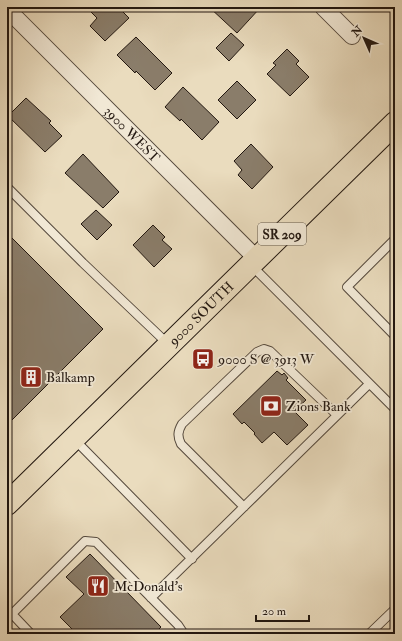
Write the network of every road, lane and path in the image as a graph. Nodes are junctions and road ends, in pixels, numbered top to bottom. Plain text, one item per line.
1 (323, 7) edge
2 (7, 9) edge
3 (352, 36) dead end
4 (395, 123) edge
5 (7, 186) edge
6 (395, 239) edge
7 (254, 262) junction
8 (395, 336) edge
9 (169, 345) junction
10 (369, 384) junction
11 (395, 409) edge
12 (337, 415) junction
13 (74, 439) junction
14 (7, 504) edge
15 (244, 507) junction
16 (192, 558) junction
17 (151, 598) junction
18 (395, 609) edge
19 (9, 615) edge
20 (31, 634) edge
21 (184, 634) edge
22 (370, 634) edge

1 - 3 street
2 - 7 street, 3900 WEST
4 - 7 main road, 9000 SOUTH / SR 209
5 - 9 lane
6 - 8 lane
7 - 9 main road, 9000 SOUTH / SR 209
7 - 10 lane
9 - 13 main road, 9000 SOUTH / SR 209
10 - 11 lane
10 - 12 lane
12 - 15 lane
12 - 15 lane
13 - 14 main road, 9000 SOUTH / SR 209
13 - 16 lane
15 - 16 lane
16 - 17 lane
17 - 19 lane
17 - 21 lane
18 - 22 lane
19 - 20 lane

